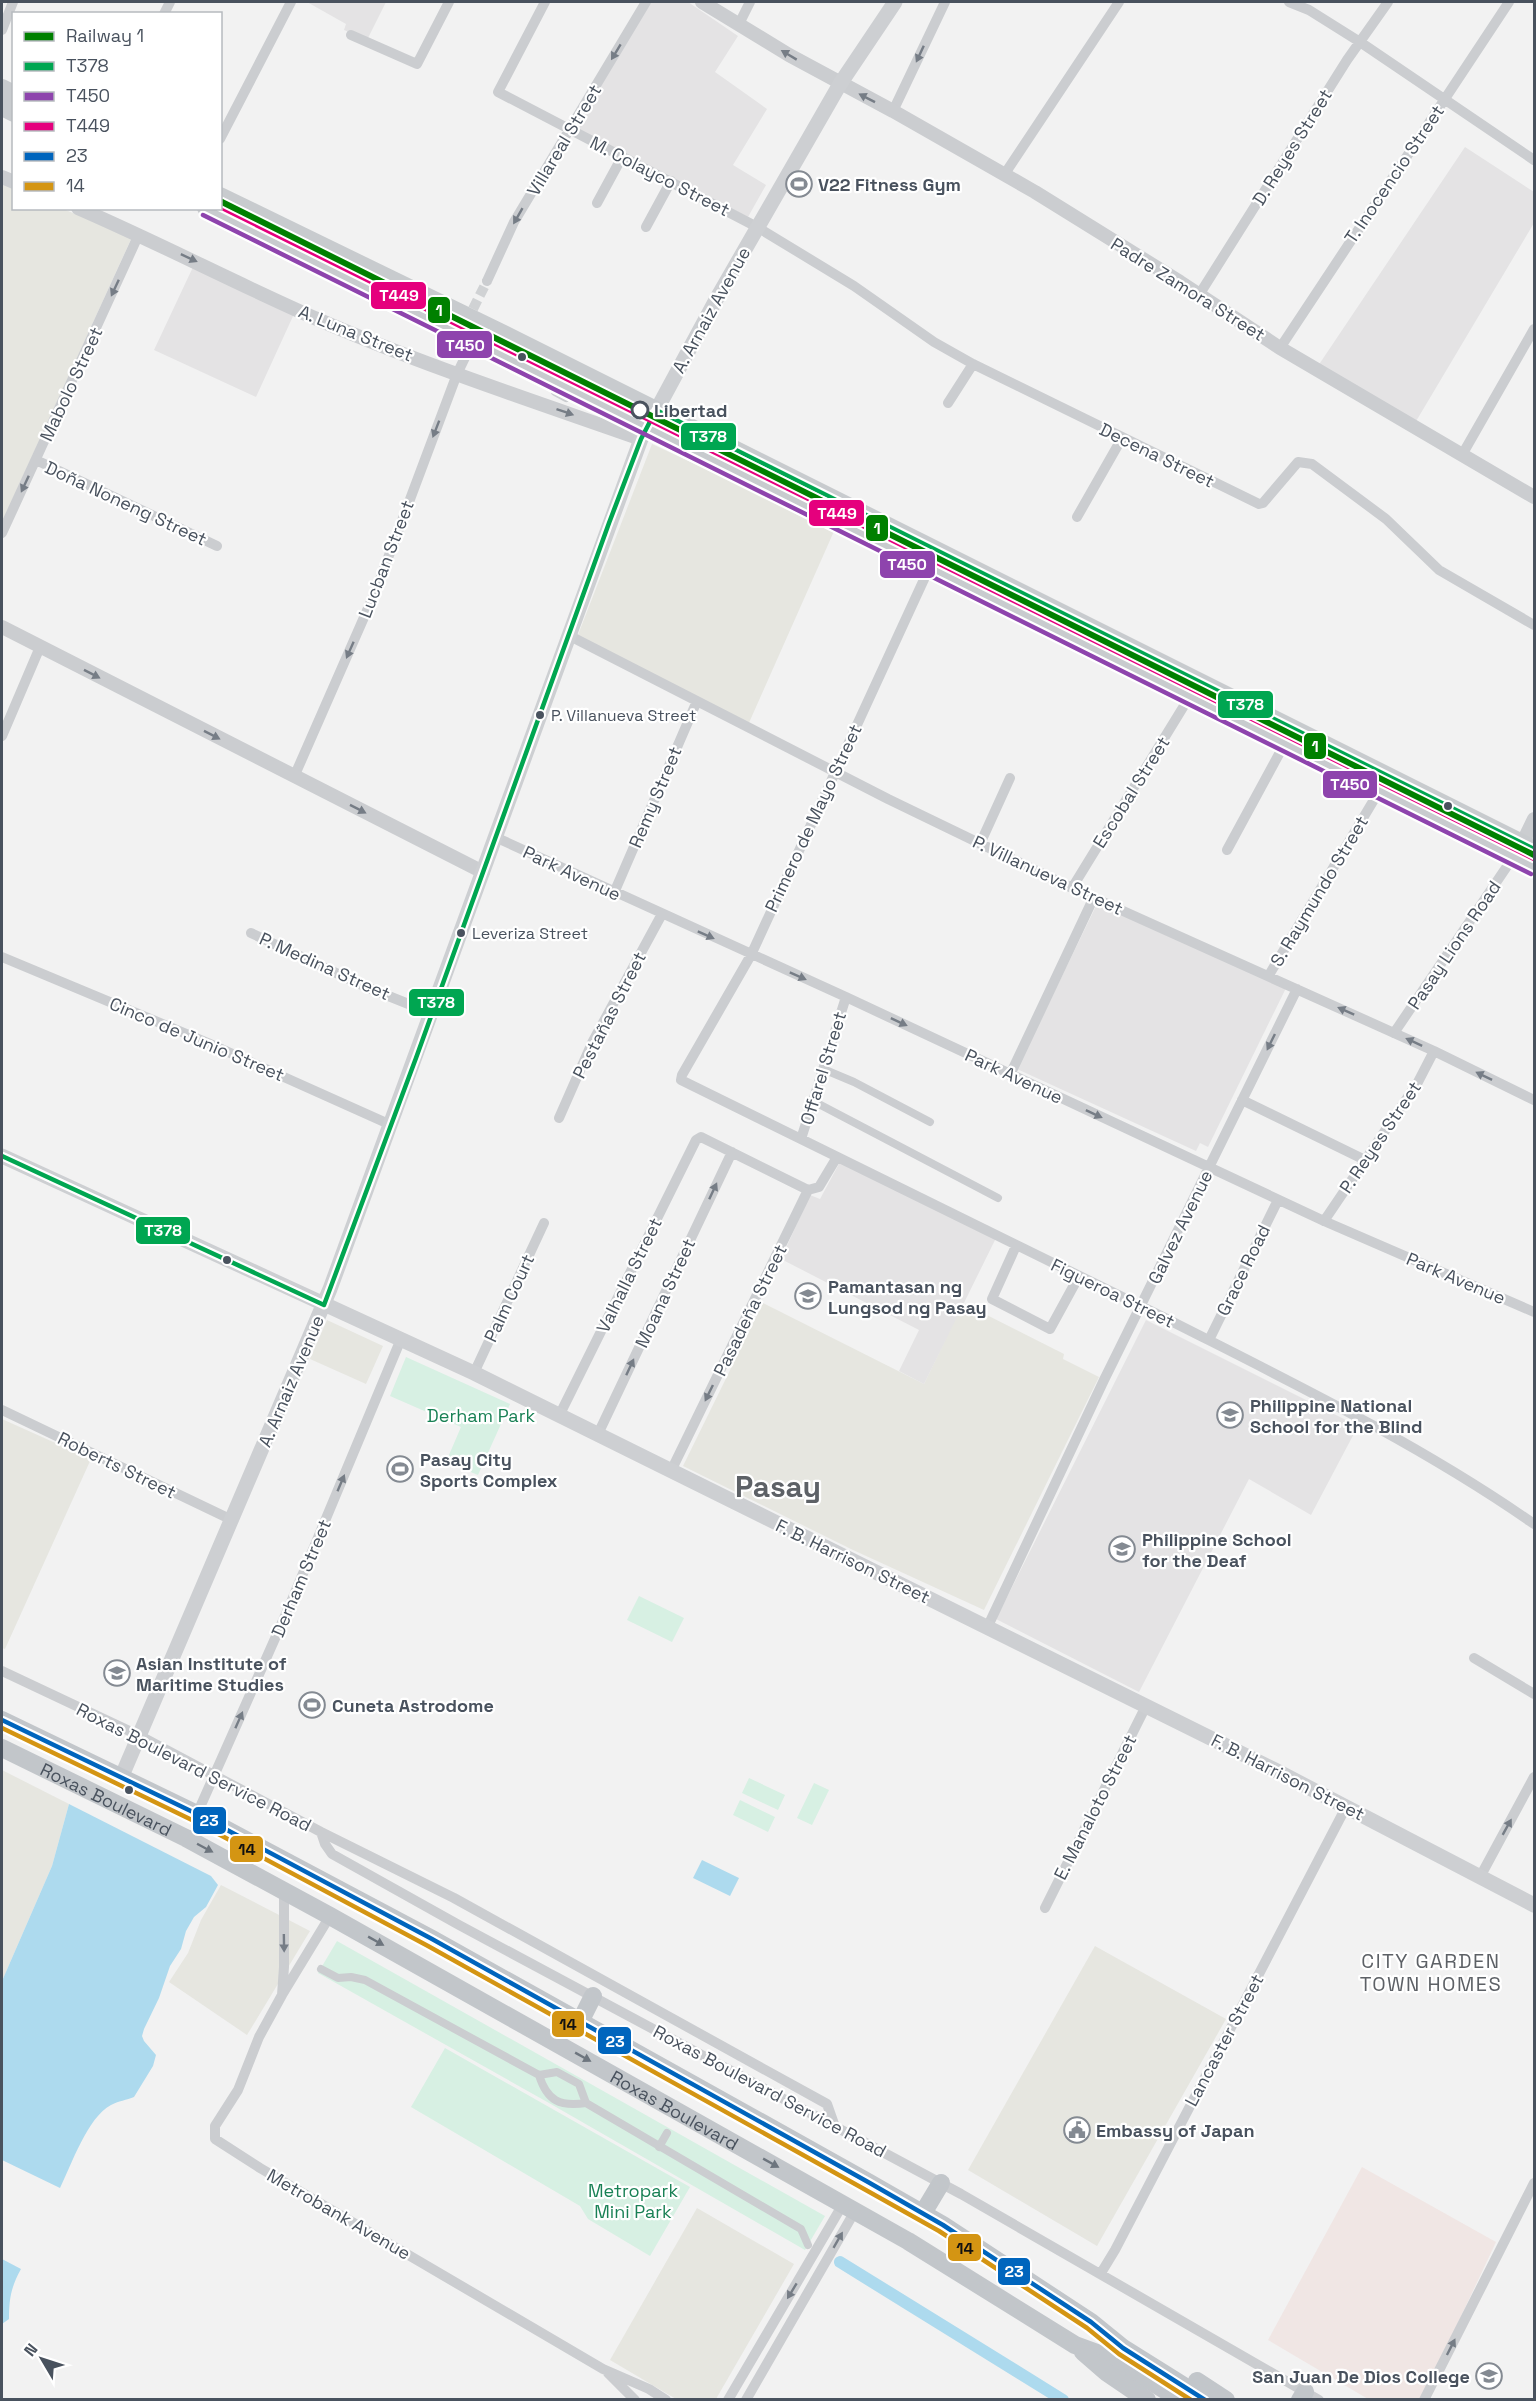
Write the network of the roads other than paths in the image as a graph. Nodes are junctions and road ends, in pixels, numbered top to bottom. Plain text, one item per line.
1 (13, 2) edge
2 (291, 2) edge
3 (449, 2) edge
4 (545, 2) edge
5 (646, 2) edge
6 (702, 2) edge
7 (750, 2) edge
8 (896, 2) edge
9 (945, 2) edge
10 (1119, 2) edge
11 (1289, 2) edge
12 (1388, 2) edge
13 (1509, 2) edge
14 (1312, 6) edge
15 (739, 24) junction
16 (2, 30) edge
17 (351, 35) dead end
18 (1360, 42) junction
19 (840, 84) junction
20 (1444, 98) junction
21 (893, 111) junction
22 (569, 130) junction
23 (222, 135) edge
24 (622, 157) junction
25 (1534, 160) edge
26 (1004, 175) junction
27 (671, 181) junction
28 (222, 197) edge
29 (597, 203) dead end
30 (83, 210) edge
31 (210, 210) edge
32 (646, 227) dead end
33 (757, 227) junction
34 (139, 234) junction
35 (487, 281) tunnel mouth
36 (1199, 295) junction
37 (472, 314) junction
38 (1534, 329) edge
39 (471, 338) junction
40 (1280, 348) junction
41 (973, 364) junction
42 (457, 374) junction
43 (948, 403) dead end
44 (656, 410) junction
45 (644, 433) junction
46 (1122, 438) junction
47 (1462, 456) junction
48 (36, 460) junction
49 (1534, 497) edge
50 (1077, 517) dead end
51 (2, 533) edge
52 (217, 546) dead end
53 (934, 559) junction
54 (1534, 625) edge
55 (2, 627) edge
56 (568, 635) junction
57 (1095, 639) junction
58 (40, 647) junction
59 (1190, 696) junction
60 (1216, 700) junction
61 (697, 701) junction
62 (2, 736) edge
63 (1285, 743) junction
64 (1326, 754) junction
65 (833, 773) junction
66 (294, 777) junction
67 (1010, 778) dead end
68 (1384, 783) junction
69 (1534, 819) edge
70 (495, 837) junction
71 (980, 843) junction
72 (1227, 850) dead end
73 (1524, 850) edge
74 (1534, 867) edge
75 (483, 872) junction
76 (1072, 888) junction
77 (614, 892) junction
78 (1094, 897) junction
79 (662, 914) junction
80 (251, 933) dead end
81 (751, 954) junction
82 (2, 957) edge
83 (1269, 975) junction
84 (1297, 989) junction
85 (846, 998) junction
86 (431, 1013) junction
87 (1394, 1033) junction
88 (1434, 1051) junction
89 (823, 1069) junction
90 (1010, 1075) junction
91 (681, 1080) joint
92 (1242, 1100) junction
93 (1534, 1100) edge
94 (813, 1101) junction
95 (559, 1118) dead end
96 (930, 1122) dead end
97 (392, 1125) junction
98 (801, 1139) junction
99 (732, 1152) junction
100 (2, 1156) edge
101 (837, 1157) junction
102 (1365, 1160) junction
103 (1210, 1167) junction
104 (808, 1190) junction
105 (998, 1198) dead end
106 (1278, 1200) junction
107 (1324, 1221) junction
108 (544, 1223) dead end
109 (1016, 1246) junction
110 (1079, 1276) junction
111 (324, 1305) junction
112 (1142, 1307) junction
113 (1534, 1312) edge
114 (401, 1339) junction
115 (1209, 1340) junction
116 (474, 1373) junction
117 (2, 1410) edge
118 (559, 1416) junction
119 (598, 1434) junction
120 (671, 1471) junction
121 (232, 1520) junction
122 (1534, 1524) edge
123 (987, 1628) junction
124 (1474, 1658) dead end
125 (2, 1671) edge
126 (1534, 1694) edge
127 (1146, 1706) junction
128 (2, 1720) edge
129 (140, 1736) junction
130 (2, 1748) edge
131 (215, 1774) junction
132 (1534, 1778) edge
133 (121, 1779) junction
134 (1346, 1807) junction
135 (197, 1814) junction
136 (321, 1832) junction
137 (1480, 1877) junction
138 (284, 1890) junction
139 (1534, 1905) edge
140 (1045, 1908) dead end
141 (330, 1916) junction
142 (321, 1969) dead end
143 (282, 1995) junction
144 (593, 1996) junction
145 (580, 2022) junction
146 (539, 2075) junction
147 (586, 2103) junction
148 (834, 2124) junction
149 (667, 2133) dead end
150 (659, 2147) junction
151 (941, 2183) junction
152 (1534, 2183) edge
153 (849, 2207) junction
154 (923, 2213) junction
155 (808, 2245) dead end
156 (806, 2267) junction
157 (1101, 2272) junction
158 (818, 2274) junction
159 (1091, 2322) junction
160 (1075, 2345) junction
161 (603, 2368) junction
162 (1308, 2397) edge
163 (635, 2400) edge
164 (666, 2400) edge
165 (728, 2400) edge
166 (746, 2400) edge
167 (1148, 2400) edge
168 (1181, 2400) edge
169 (1206, 2400) edge
170 (1226, 2400) edge
171 (1424, 2400) edge

1 - 16 street
2 - 23 street
3 - 17 street
4 - 22 street, M. Colayco Street
5 -> 22 street, Villareal Street
6 - 15 street, Padre Zamora Street
7 - 15 street
8 - 19 main road, A. Arnaiz Avenue
9 -> 21 street
10 - 26 street
11 - 14 street
12 - 18 street, D. Reyes Street
13 - 20 street, T. Inocencio Street
14 - 18 street
19 -> 15 street, Padre Zamora Street
18 - 20 street
18 - 36 street, D. Reyes Street
21 -> 19 street, Padre Zamora Street
19 - 33 main road, A. Arnaiz Avenue
20 - 25 street
20 - 40 street, T. Inocencio Street
21 - 26 street, Padre Zamora Street
22 - 24 street, M. Colayco Street
22 -> 35 street, Villareal Street
24 - 27 street, M. Colayco Street
24 - 29 street
26 - 36 street, Padre Zamora Street
27 - 32 street
27 - 33 street, M. Colayco Street
28 - 37 main road
30 - 34 street, A. Luna Street
31 - 39 main road
33 - 41 street, Decena Street
33 - 44 main road, A. Arnaiz Avenue
34 -> 42 street, A. Luna Street
34 -> 48 street, Mabolo Street
36 - 40 street, Padre Zamora Street
37 - 39 street
37 - 44 main road
38 - 47 street
39 - 42 street, Lucban Street
39 - 45 main road
40 - 47 street, Padre Zamora Street
41 - 43 street
41 - 46 street, Decena Street
42 -> 45 street, A. Luna Street
42 -> 66 street, Lucban Street
44 - 45 main road, A. Arnaiz Avenue
44 - 53 main road
45 - 53 main road
45 - 56 main road, A. Arnaiz Avenue
46 - 50 street
46 - 54 street, Decena Street
47 - 49 street, Padre Zamora Street
48 -> 51 street, Mabolo Street
48 - 52 street, Doña Noneng Street
53 - 57 main road
53 - 65 street, Primero de Mayo Street
55 - 58 street
56 - 61 street, P. Villanueva Street
56 - 70 main road, A. Arnaiz Avenue
57 - 59 main road
57 - 60 main road
58 - 62 street
58 -> 66 street
59 - 60 main road
59 - 76 street, Escobal Street
60 - 63 main road
60 - 64 main road
61 - 65 street, P. Villanueva Street
61 - 77 street, Remy Street
63 - 64 main road
63 - 72 street
64 - 68 main road
65 - 71 street, P. Villanueva Street
65 - 81 street, Primero de Mayo Street
66 -> 75 street
67 - 71 street
68 - 73 main road
68 - 83 street, S. Raymundo Street
69 - 73 street
70 - 75 main road, A. Arnaiz Avenue
70 - 77 street, Park Avenue
71 - 76 street, P. Villanueva Street
73 - 74 main road
73 - 87 street, Pasay Lions Road
75 - 86 main road, A. Arnaiz Avenue
76 - 78 street, P. Villanueva Street
77 - 79 street, Park Avenue
78 - 83 street, P. Villanueva Street
78 - 90 street
79 -> 81 street, Park Avenue
79 - 95 street, Pestañas Street
80 - 86 street, P. Medina Street
81 -> 85 street, Park Avenue
81 - 91 street, Primero de Mayo Street
82 - 97 street, Cinco de Junio Street
83 - 84 street, P. Villanueva Street
87 -> 84 street, P. Villanueva Street
84 -> 92 street, Galvez Avenue
85 - 89 street, Offarel Street
85 -> 90 street, Park Avenue
86 - 97 main road, A. Arnaiz Avenue
88 -> 87 street, P. Villanueva Street
93 -> 88 street, P. Villanueva Street
88 - 102 street, P. Reyes Street
89 - 94 street, Offarel Street
89 - 96 street
90 -> 103 street, Park Avenue
91 - 98 street, Figueroa Street
92 - 102 street
92 - 103 street, Galvez Avenue
94 - 98 street, Offarel Street
94 - 105 street
97 - 111 main road, A. Arnaiz Avenue
98 - 101 street, Figueroa Street
99 - 104 street
99 - 118 street, Valhalla Street
119 -> 99 street, Moana Street
100 - 111 main road, F. B. Harrison Street
101 - 104 street, Pasadeña Street
101 - 109 street, Figueroa Street
102 - 107 street, P. Reyes Street
103 - 106 street, Park Avenue
103 - 112 street, Galvez Avenue
104 -> 120 street, Pasadeña Street
106 - 107 street, Park Avenue
106 - 115 street, Grace Road
107 - 113 street, Park Avenue
108 - 116 street, Palm Court
109 - 110 street, Figueroa Street
109 - 110 street
110 - 112 street, Figueroa Street
111 - 114 main road, F. B. Harrison Street
111 - 121 main road, A. Arnaiz Avenue
112 - 115 street, Figueroa Street
112 - 123 street, Galvez Avenue
114 - 116 main road, F. B. Harrison Street
131 -> 114 street, Derham Street
115 - 122 street, Figueroa Street
116 - 118 main road, F. B. Harrison Street
117 - 121 street, Roberts Street
118 - 119 main road, F. B. Harrison Street
119 - 120 main road, F. B. Harrison Street
120 - 123 main road, F. B. Harrison Street
121 - 129 main road, A. Arnaiz Avenue
123 - 127 main road, F. B. Harrison Street
124 - 126 street
125 - 129 street, Roxas Boulevard Service Road
127 - 134 main road, F. B. Harrison Street
127 - 140 street, E. Manaloto Street
128 - 133 highway, Roxas Boulevard
129 - 131 street, Roxas Boulevard Service Road
129 - 133 main road, A. Arnaiz Avenue
130 -> 138 highway, Roxas Boulevard
131 - 135 street, Derham Street
131 - 136 street, Roxas Boulevard Service Road
137 -> 132 street
133 - 135 highway, Roxas Boulevard
134 - 137 main road, F. B. Harrison Street
134 - 157 street, Lancaster Street
135 - 145 highway, Roxas Boulevard
136 - 144 street, Roxas Boulevard Service Road
136 - 148 street
137 - 139 main road, F. B. Harrison Street
138 - 141 highway, Roxas Boulevard
138 -> 143 street, Metrobank Avenue
141 - 143 street, Metrobank Avenue
141 -> 153 highway, Roxas Boulevard
142 - 146 street
143 - 161 street, Metrobank Avenue
144 - 145 highway
144 - 148 street, Roxas Boulevard Service Road
145 - 154 highway, Roxas Boulevard
146 - 147 street
146 - 147 street
147 - 150 street
148 - 151 street, Roxas Boulevard Service Road
149 - 150 street
150 - 155 street
151 - 154 highway
151 - 157 street, Roxas Boulevard Service Road
171 -> 152 street
153 - 156 street
158 -> 153 street
153 - 160 highway, Roxas Boulevard
154 - 159 highway, Roxas Boulevard
156 - 158 street
156 -> 165 street
157 - 162 street, Roxas Boulevard Service Road
158 - 166 street
159 - 169 highway, Roxas Boulevard
159 - 170 highway
160 - 167 highway
160 - 168 highway, Roxas Boulevard
161 - 163 street, Metrobank Avenue
161 - 164 street, Metrobank Avenue

